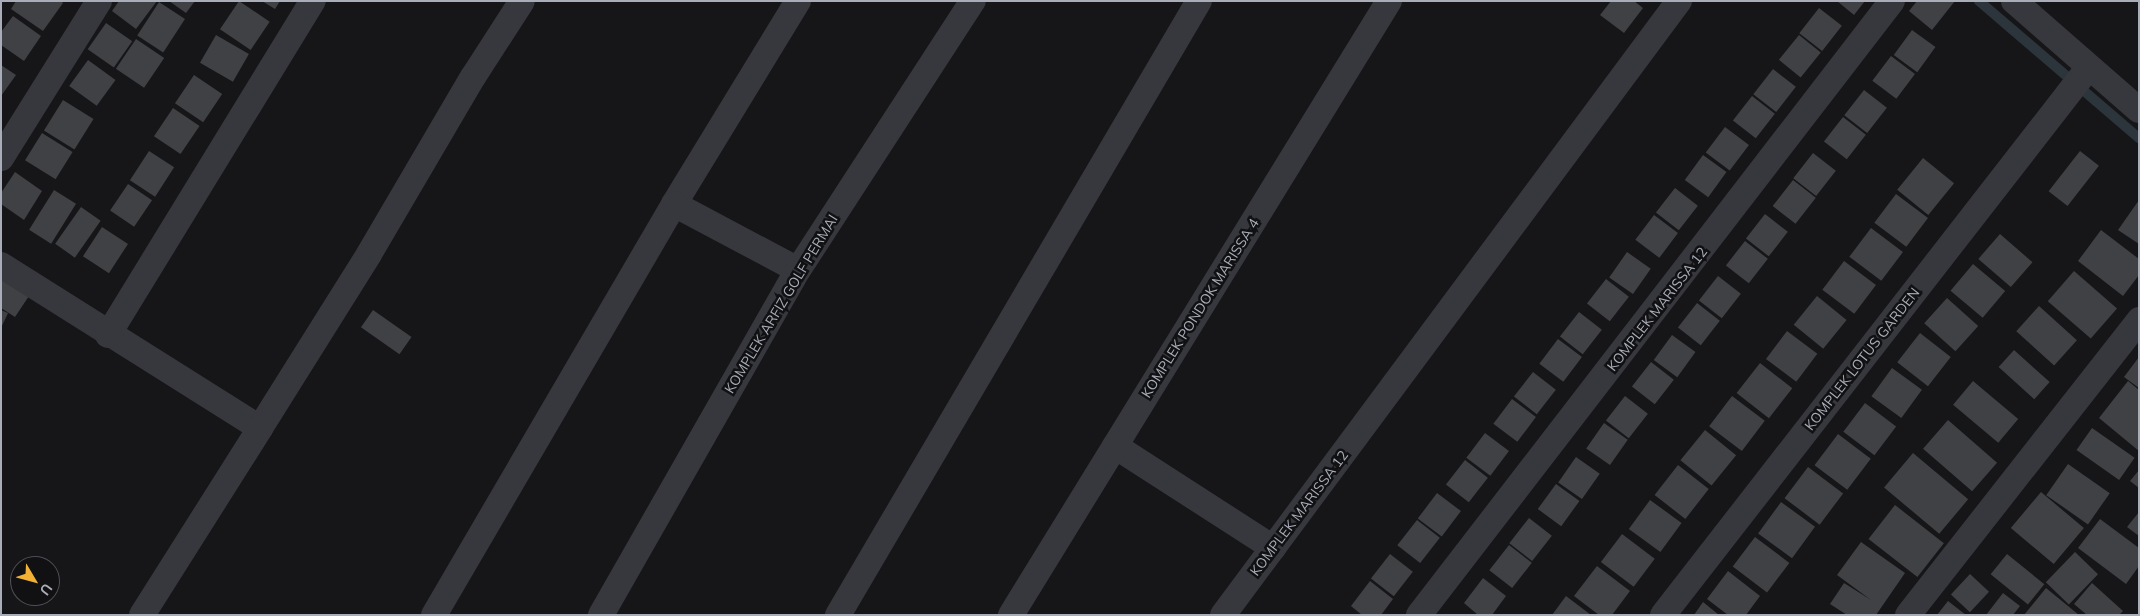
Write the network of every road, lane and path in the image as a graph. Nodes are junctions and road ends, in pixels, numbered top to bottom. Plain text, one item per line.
1 (99, 1) edge
2 (313, 1) edge
3 (522, 1) edge
4 (798, 1) edge
5 (973, 1) edge
6 (1199, 1) edge
7 (1389, 1) edge
8 (1679, 1) edge
9 (1892, 1) edge
10 (2014, 1) edge
11 (2089, 67) junction
12 (2139, 110) edge
13 (1, 158) edge
14 (674, 204) junction
15 (1, 264) edge
16 (798, 270) junction
17 (2139, 320) edge
18 (108, 335) junction
19 (260, 428) junction
20 (1115, 446) junction
21 (1273, 548) junction
22 (142, 615) edge
23 (434, 615) edge
24 (601, 615) edge
25 (838, 615) edge
26 (1012, 615) edge
27 (1223, 615) edge
28 (1419, 615) edge
29 (1663, 615) edge
30 (1908, 615) edge

1 - 13 street
2 - 18 street
3 - 19 street
4 - 14 street
5 - 16 street, KOMPLEK ARFIZ GOLF PERMAI
6 - 25 street
7 - 20 street, KOMPLEK PONDOK MARISSA 4
8 - 21 street, KOMPLEK MARISSA 12
9 - 28 street, KOMPLEK MARISSA 12
10 - 11 street
11 - 12 street
11 - 29 street, KOMPLEK LOTUS GARDEN
14 - 16 street
14 - 23 street
15 - 18 street
16 - 24 street, KOMPLEK ARFIZ GOLF PERMAI
17 - 30 street
18 - 19 street
19 - 22 street
20 - 21 street
20 - 26 street, KOMPLEK PONDOK MARISSA 4
21 - 27 street, KOMPLEK MARISSA 12

